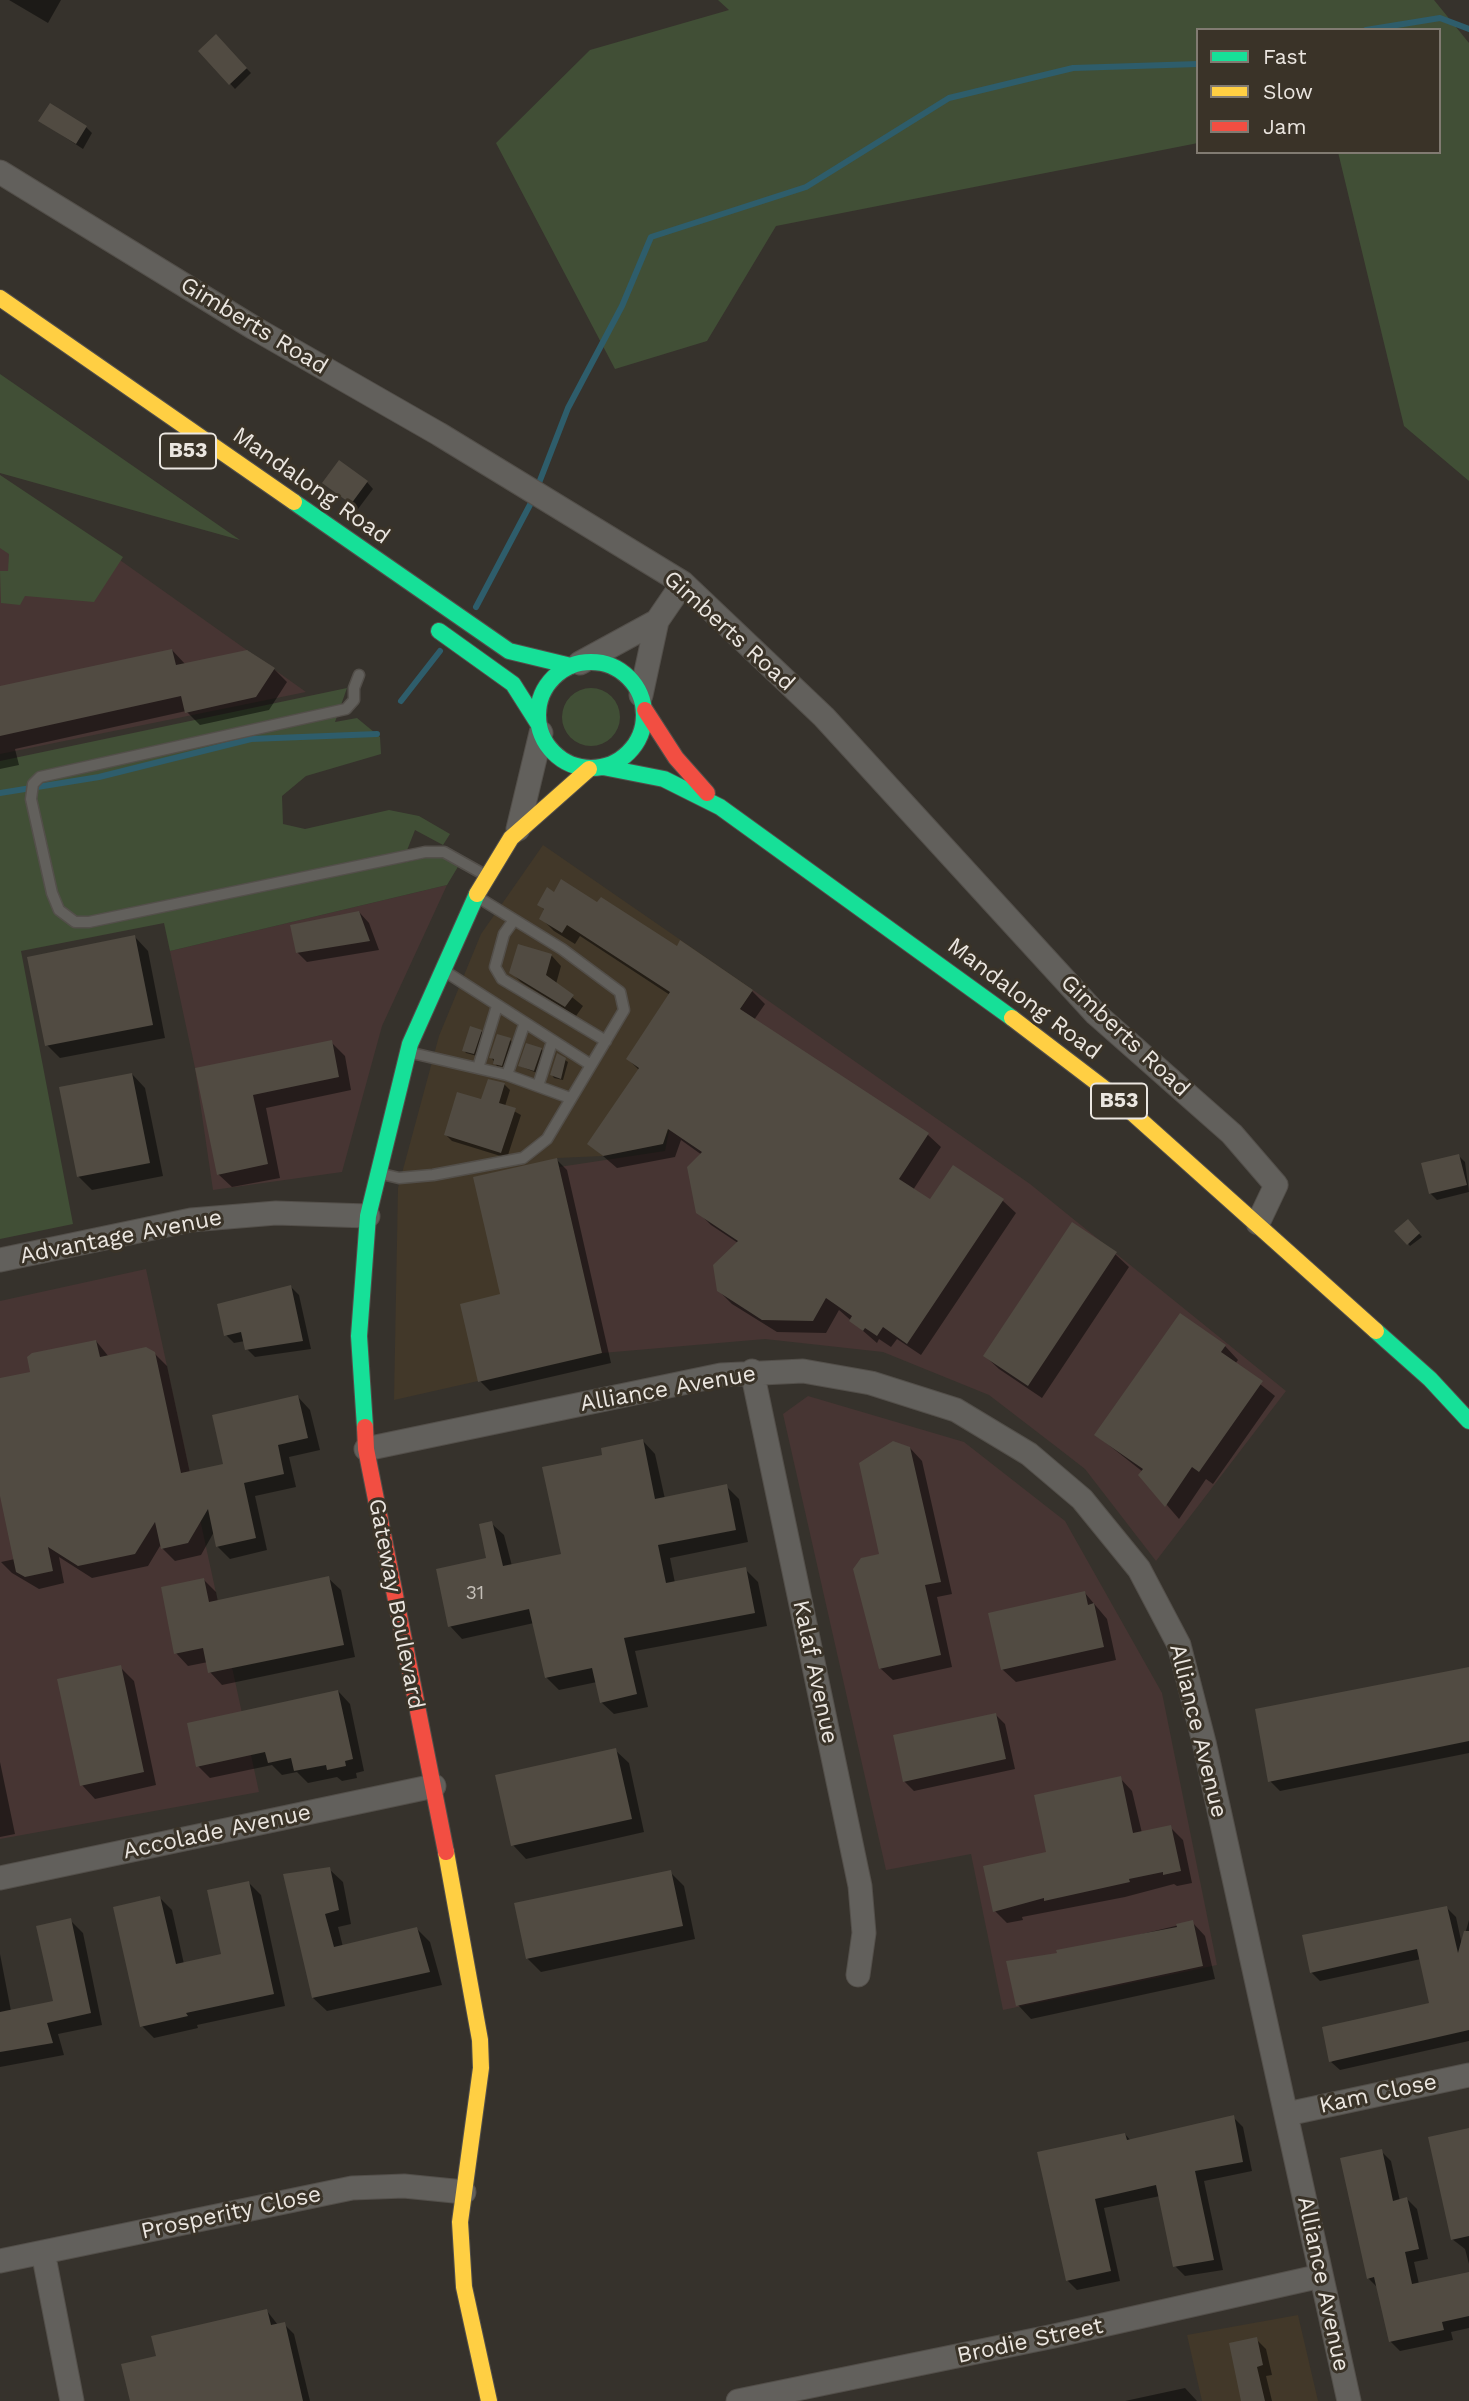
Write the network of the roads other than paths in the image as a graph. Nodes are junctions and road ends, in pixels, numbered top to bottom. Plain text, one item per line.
1 (0, 172) edge
2 (0, 298) edge
3 (0, 317) edge
4 (80, 374) dead end
5 (683, 583) junction
6 (421, 617) dead end
7 (657, 621) junction
8 (575, 664) junction
9 (359, 675) dead end
10 (643, 702) junction
11 (540, 729) junction
12 (596, 768) junction
13 (720, 807) junction
14 (518, 829) junction
15 (488, 877) junction
16 (476, 897) junction
17 (514, 919) junction
18 (443, 971) junction
19 (497, 1006) junction
20 (524, 1025) junction
21 (606, 1041) junction
22 (552, 1042) junction
23 (408, 1052) junction
24 (591, 1065) junction
25 (478, 1068) junction
26 (507, 1075) junction
27 (538, 1086) junction
28 (570, 1098) junction
29 (377, 1173) junction
30 (368, 1216) junction
31 (1258, 1223) junction
32 (0, 1260) edge
33 (752, 1371) junction
34 (1469, 1421) edge
35 (366, 1449) junction
36 (434, 1786) junction
37 (0, 1878) edge
38 (858, 1975) dead end
39 (1469, 2075) edge
40 (1287, 2114) junction
41 (464, 2192) junction
42 (43, 2252) junction
43 (0, 2261) edge
44 (1321, 2276) junction
45 (72, 2401) edge
46 (489, 2401) edge
47 (738, 2401) edge
48 (1349, 2401) edge

1 - 5 street, Gimberts Road
2 - 8 main road, Mandalong Road / B53
3 - 4 main road
5 - 7 street
5 - 31 street, Gimberts Road
6 - 11 main road, B53
7 - 8 street, Gimberts Road
7 - 10 street, Gimberts Road
8 - 10 main road, B53
8 - 11 main road
9 - 15 lane
10 - 12 main road
10 - 13 main road, Mandalong Road / B53
11 - 12 main road, B53
11 - 14 street, Gateway Boulevard
12 - 13 main road, Mandalong Road / B53
12 - 14 main road, Gateway Boulevard
13 - 31 main road, Mandalong Road / B53
14 - 15 main road, Gateway Boulevard
15 - 16 main road, Gateway Boulevard
16 - 17 lane
16 - 18 main road, Gateway Boulevard
17 - 21 lane
17 - 21 lane
18 - 19 lane
18 - 23 main road, Gateway Boulevard
19 - 20 lane
19 - 25 lane
20 - 22 lane
20 - 26 lane
21 - 24 lane
22 - 24 lane
22 - 27 lane
23 - 25 lane
23 - 29 main road, Gateway Boulevard
24 - 28 lane
25 - 26 lane
26 - 27 lane
27 - 28 lane
28 - 29 lane
29 - 30 main road, Gateway Boulevard
30 - 32 street, Advantage Avenue
30 - 35 main road, Gateway Boulevard
31 - 34 main road, Mandalong Road / B53
33 - 35 street, Alliance Avenue
33 - 38 street, Kalaf Avenue
33 - 40 street, Alliance Avenue
35 - 36 main road, Gateway Boulevard
36 - 37 street, Accolade Avenue
36 - 41 main road, Gateway Boulevard
39 - 40 street, Kam Close
40 - 44 street, Alliance Avenue
41 - 42 street, Prosperity Close
41 - 46 main road, Gateway Boulevard
42 - 43 street, Prosperity Close
42 - 45 street
44 - 47 street, Brodie Street
44 - 48 street, Alliance Avenue

